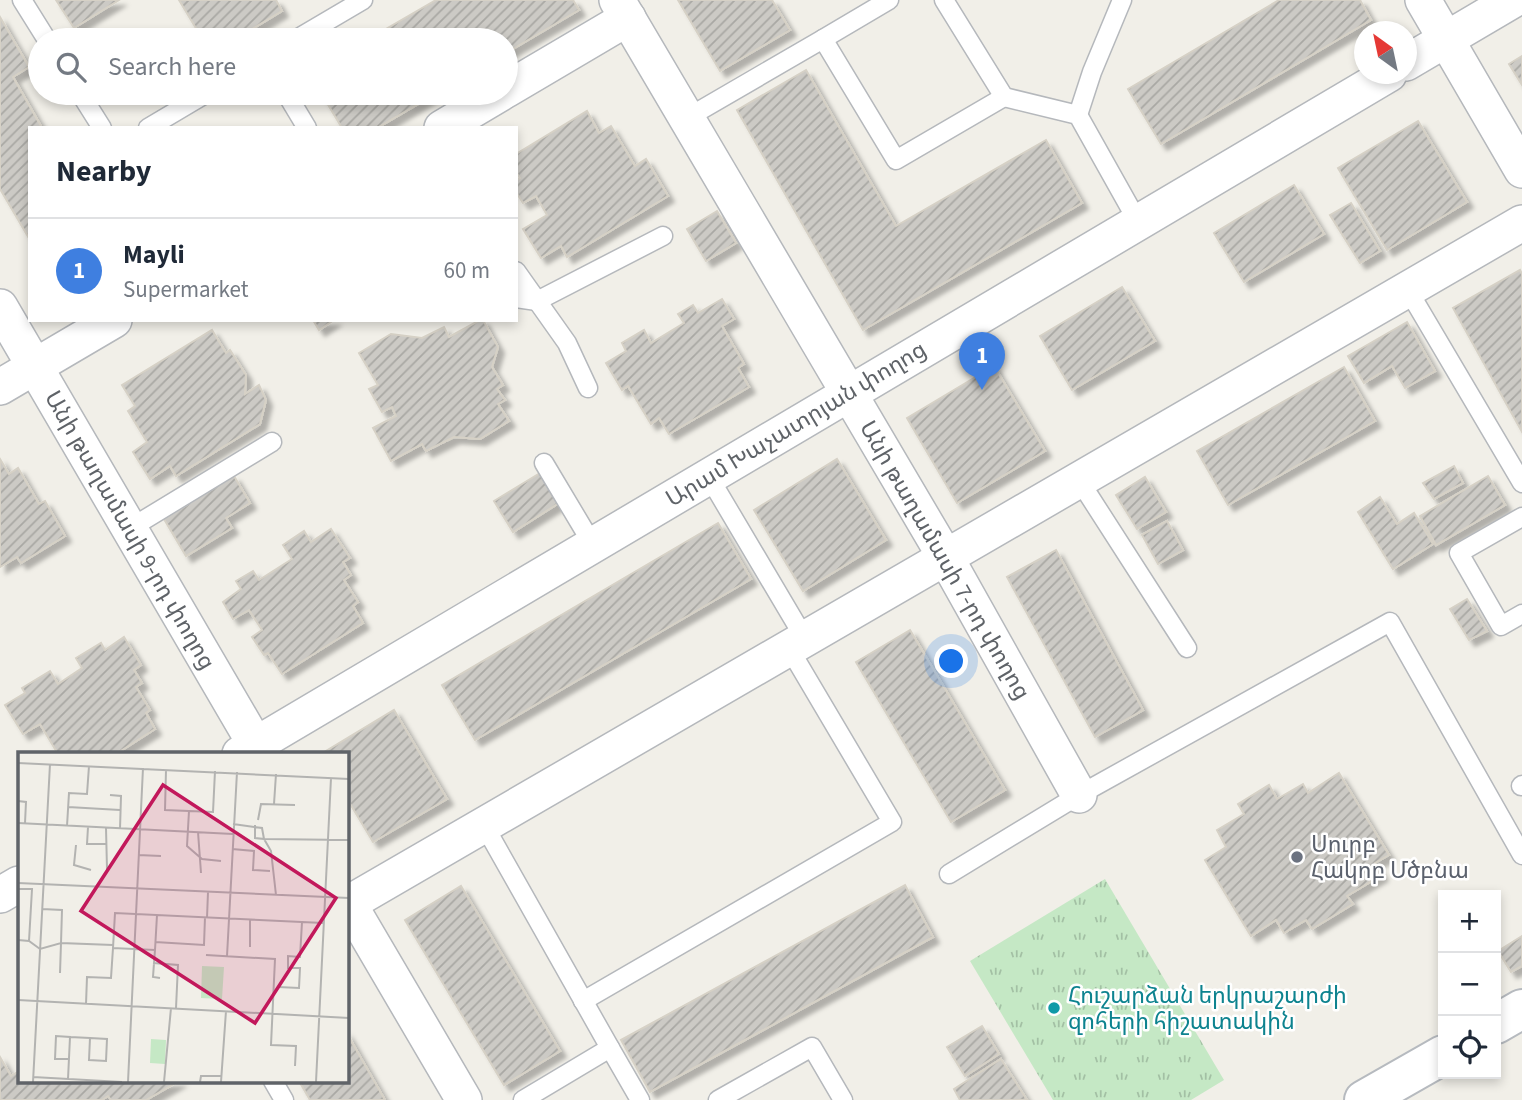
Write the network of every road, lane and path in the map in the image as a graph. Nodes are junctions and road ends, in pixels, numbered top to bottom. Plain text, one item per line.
1 (22, 0) edge
2 (363, 0) edge
3 (889, 0) edge
4 (944, 0) edge
5 (1122, 0) edge
6 (1423, 0) edge
7 (1513, 0) edge
8 (623, 9) edge
9 (40, 28) edge
10 (315, 28) edge
11 (823, 39) junction
12 (1446, 40) junction
13 (1417, 57) edge
14 (518, 82) edge
15 (1372, 84) edge
16 (1004, 97) junction
17 (88, 105) edge
18 (186, 105) edge
19 (293, 105) edge
20 (481, 105) edge
21 (1077, 115) junction
22 (687, 118) junction
23 (101, 126) edge
24 (151, 126) edge
25 (306, 126) edge
26 (445, 126) edge
27 (1522, 170) edge
28 (1138, 222) junction
29 (1522, 223) edge
30 (663, 236) dead end
31 (518, 274) edge
32 (1408, 289) junction
33 (518, 298) edge
34 (537, 301) junction
35 (0, 307) edge
36 (111, 322) edge
37 (34, 367) junction
38 (0, 387) edge
39 (588, 388) dead end
40 (849, 393) junction
41 (272, 442) dead end
42 (544, 463) dead end
43 (709, 477) junction
44 (1079, 480) junction
45 (1522, 483) edge
46 (1522, 517) edge
47 (129, 529) junction
48 (593, 545) junction
49 (946, 558) junction
50 (1522, 614) edge
51 (797, 643) junction
52 (1187, 648) dead end
53 (252, 750) edge
54 (1079, 795) junction
55 (484, 825) junction
56 (1522, 855) edge
57 (949, 874) dead end
58 (18, 885) edge
59 (0, 895) edge
60 (348, 901) edge
61 (348, 904) edge
62 (583, 1001) junction
63 (1522, 1009) edge
64 (1501, 1021) edge
65 (610, 1048) junction
66 (1438, 1058) edge
67 (274, 1082) edge
68 (284, 1100) edge
69 (464, 1100) edge
70 (523, 1100) edge
71 (640, 1100) edge
72 (718, 1100) edge
73 (843, 1100) edge
74 (1364, 1100) edge

1 - 9 lane
2 - 10 lane
3 - 11 lane
4 - 16 lane
5 - 21 lane
6 - 12 street
7 - 12 street
8 - 14 street
8 - 22 street, Անի թաղամասի 7-րդ փողոց
11 - 16 lane
11 - 22 lane
12 - 13 street
12 - 27 street
15 - 28 street, Արամ Խաչատրյան փողոց
16 - 21 lane
17 - 23 lane
18 - 24 lane
19 - 25 lane
20 - 26 street
21 - 28 lane
22 - 40 street, Անի թաղամասի 7-րդ փողոց
28 - 40 street, Արամ Խաչատրյան փողոց
29 - 32 street
30 - 34 lane
31 - 34 lane
32 - 44 street
32 - 45 lane
33 - 34 lane
34 - 39 lane
35 - 37 street, Անի թաղամասի 9-րդ փողոց
36 - 37 street
37 - 38 street
37 - 47 street, Անի թաղամասի 9-րդ փողոց
40 - 43 street, Արամ Խաչատրյան փողոց
40 - 49 street, Անի թաղամասի 7-րդ փողոց
41 - 47 lane
42 - 48 lane
43 - 48 street, Արամ Խաչատրյան փողոց
43 - 51 lane
44 - 49 street
44 - 52 lane
46 - 50 lane
47 - 53 street, Անի թաղամասի 9-րդ փողոց
48 - 53 street, Արամ Խաչատրյան փողոց
49 - 51 street
49 - 54 street, Անի թաղամասի 7-րդ փողոց
51 - 55 street
51 - 62 lane
54 - 56 lane
54 - 57 lane
55 - 60 street
55 - 62 lane
58 - 59 street
61 - 69 street
62 - 65 lane
63 - 64 street
65 - 70 lane
65 - 71 lane
66 - 74 street
67 - 68 lane
72 - 73 lane

